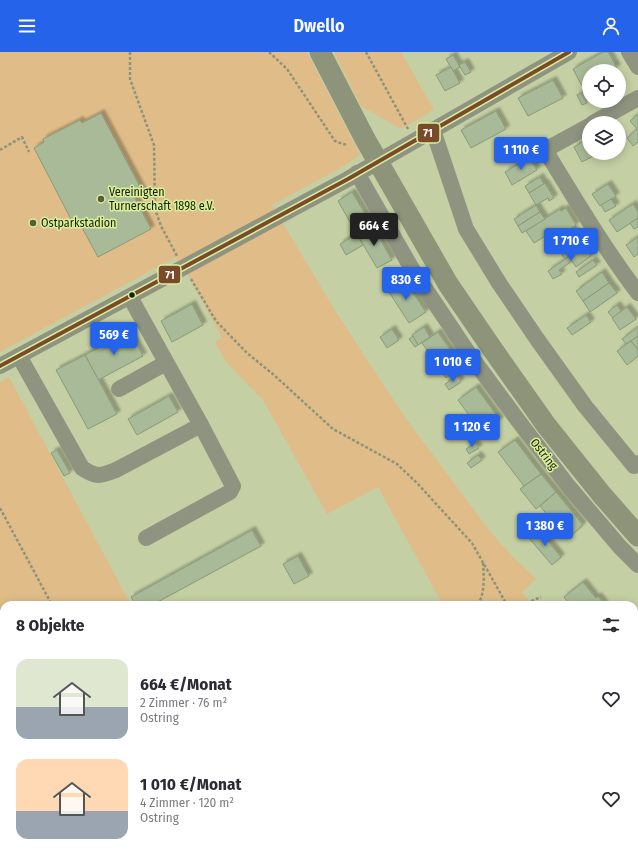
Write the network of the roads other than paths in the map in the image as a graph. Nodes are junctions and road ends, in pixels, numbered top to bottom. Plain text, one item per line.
1 (320, 52) edge
2 (569, 52) edge
3 (629, 52) edge
4 (638, 68) edge
5 (638, 98) edge
6 (606, 116) edge
7 (433, 130) junction
8 (582, 130) edge
9 (378, 162) junction
10 (357, 173) junction
11 (638, 293) edge
12 (130, 297) junction
13 (18, 356) junction
14 (166, 363) junction
15 (0, 366) edge
16 (119, 389) dead end
17 (201, 425) junction
18 (636, 465) edge
19 (638, 536) edge
20 (146, 538) dead end
21 (638, 565) edge

1 - 9 main road, Ostring
2 - 7 street
3 - 4 street
5 - 6 street
7 - 9 street
7 - 18 street
8 - 11 street
9 - 10 street
9 - 19 main road, Ostring
10 - 12 street
10 - 21 street, Ostring
12 - 13 street
12 - 14 street
13 - 15 street
13 - 17 street
14 - 16 street
14 - 17 street
17 - 20 street

